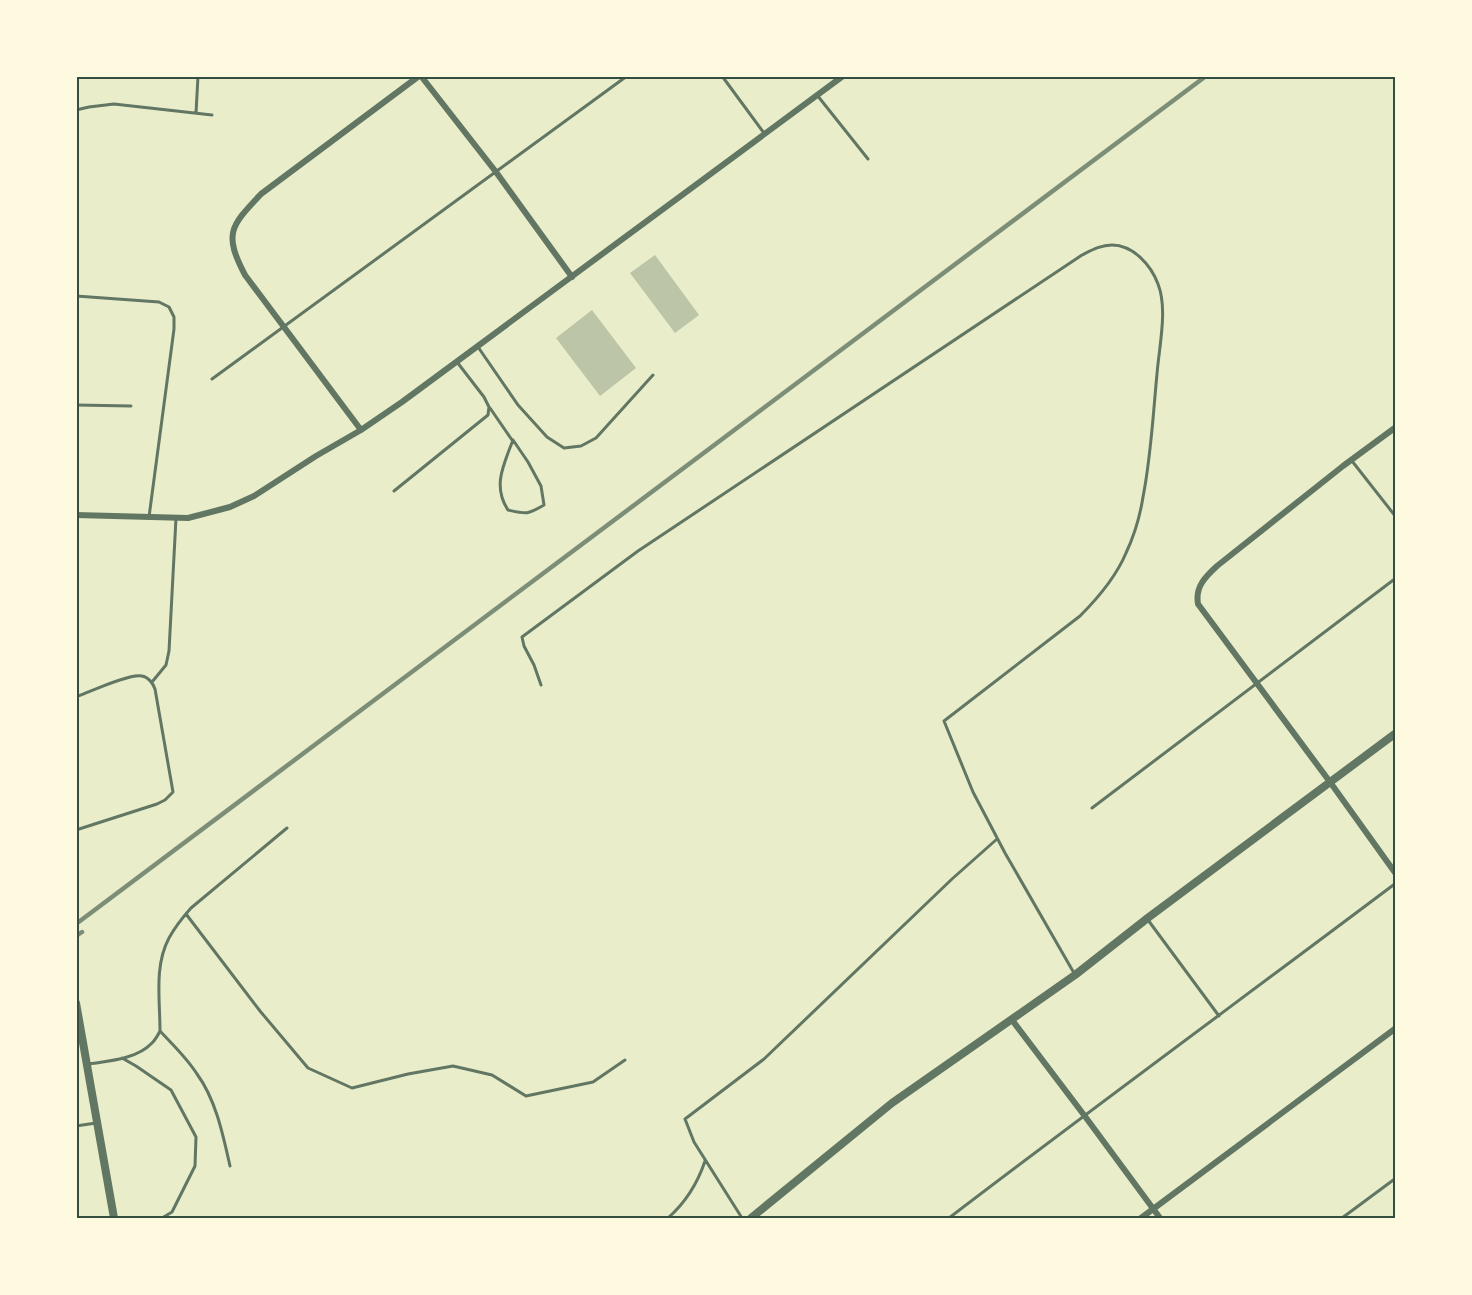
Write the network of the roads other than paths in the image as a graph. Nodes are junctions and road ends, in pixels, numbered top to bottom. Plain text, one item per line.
1 (198, 76) edge
2 (420, 76) edge
3 (627, 76) edge
4 (722, 76) edge
5 (843, 76) edge
6 (817, 95) junction
7 (76, 110) edge
8 (196, 113) junction
9 (212, 115) dead end
10 (764, 134) junction
11 (868, 159) dead end
12 (496, 172) junction
13 (572, 277) junction
14 (76, 296) edge
15 (283, 328) junction
16 (478, 347) junction
17 (457, 362) junction
18 (653, 375) dead end
19 (212, 379) dead end
20 (76, 405) edge
21 (131, 406) dead end
22 (489, 407) junction
23 (1395, 427) edge
24 (361, 430) junction
25 (513, 440) junction
26 (1351, 460) junction
27 (394, 491) dead end
28 (76, 515) edge
29 (149, 517) junction
30 (1395, 517) edge
31 (176, 518) junction
32 (1395, 578) edge
33 (152, 682) junction
34 (1256, 683) junction
35 (541, 684) dead end
36 (76, 697) edge
37 (1395, 733) edge
38 (1330, 782) junction
39 (1092, 808) dead end
40 (287, 828) dead end
41 (76, 830) edge
42 (997, 839) junction
43 (1395, 874) edge
44 (1395, 883) edge
45 (186, 914) junction
46 (1147, 919) junction
47 (1075, 975) junction
48 (76, 1003) edge
49 (1219, 1016) junction
50 (1012, 1020) junction
51 (1395, 1028) edge
52 (160, 1031) junction
53 (122, 1058) junction
54 (625, 1060) dead end
55 (87, 1064) junction
56 (1084, 1115) junction
57 (97, 1123) junction
58 (76, 1126) edge
59 (705, 1161) junction
60 (230, 1166) dead end
61 (1395, 1178) edge
62 (1153, 1209) junction
63 (114, 1218) edge
64 (162, 1218) edge
65 (668, 1218) edge
66 (742, 1218) edge
67 (751, 1218) edge
68 (949, 1218) edge
69 (1141, 1218) edge
70 (1161, 1218) edge
71 (1342, 1218) edge

1 - 8 lane
2 - 12 street
2 - 15 street
3 - 12 lane
4 - 10 lane
5 - 6 street
6 - 10 street
6 - 11 lane
7 - 8 lane
8 - 9 lane
10 - 13 street
12 - 13 street
12 - 15 lane
13 - 16 street
14 - 29 lane
15 - 19 lane
15 - 24 street
16 - 17 street
16 - 18 lane
17 - 22 lane
17 - 24 street
20 - 21 lane
22 - 25 lane
22 - 27 lane
23 - 26 street
24 - 31 street
25 - 25 lane
26 - 30 lane
26 - 34 street
28 - 29 street
29 - 31 street
31 - 33 lane
32 - 34 lane
33 - 36 lane
33 - 41 lane
34 - 38 street
34 - 39 lane
35 - 42 lane
37 - 38 street
38 - 43 street
38 - 46 street
40 - 45 lane
42 - 47 lane
42 - 59 lane
44 - 49 lane
45 - 52 lane
45 - 54 lane
46 - 47 street
46 - 49 lane
47 - 50 street
48 - 55 street
49 - 56 lane
50 - 56 street
50 - 67 street
51 - 62 street
52 - 53 lane
52 - 60 lane
53 - 55 lane
53 - 64 lane
55 - 57 street
56 - 62 street
56 - 68 lane
57 - 58 lane
57 - 63 street
59 - 65 lane
59 - 66 lane
61 - 71 lane
62 - 69 street
62 - 70 street

